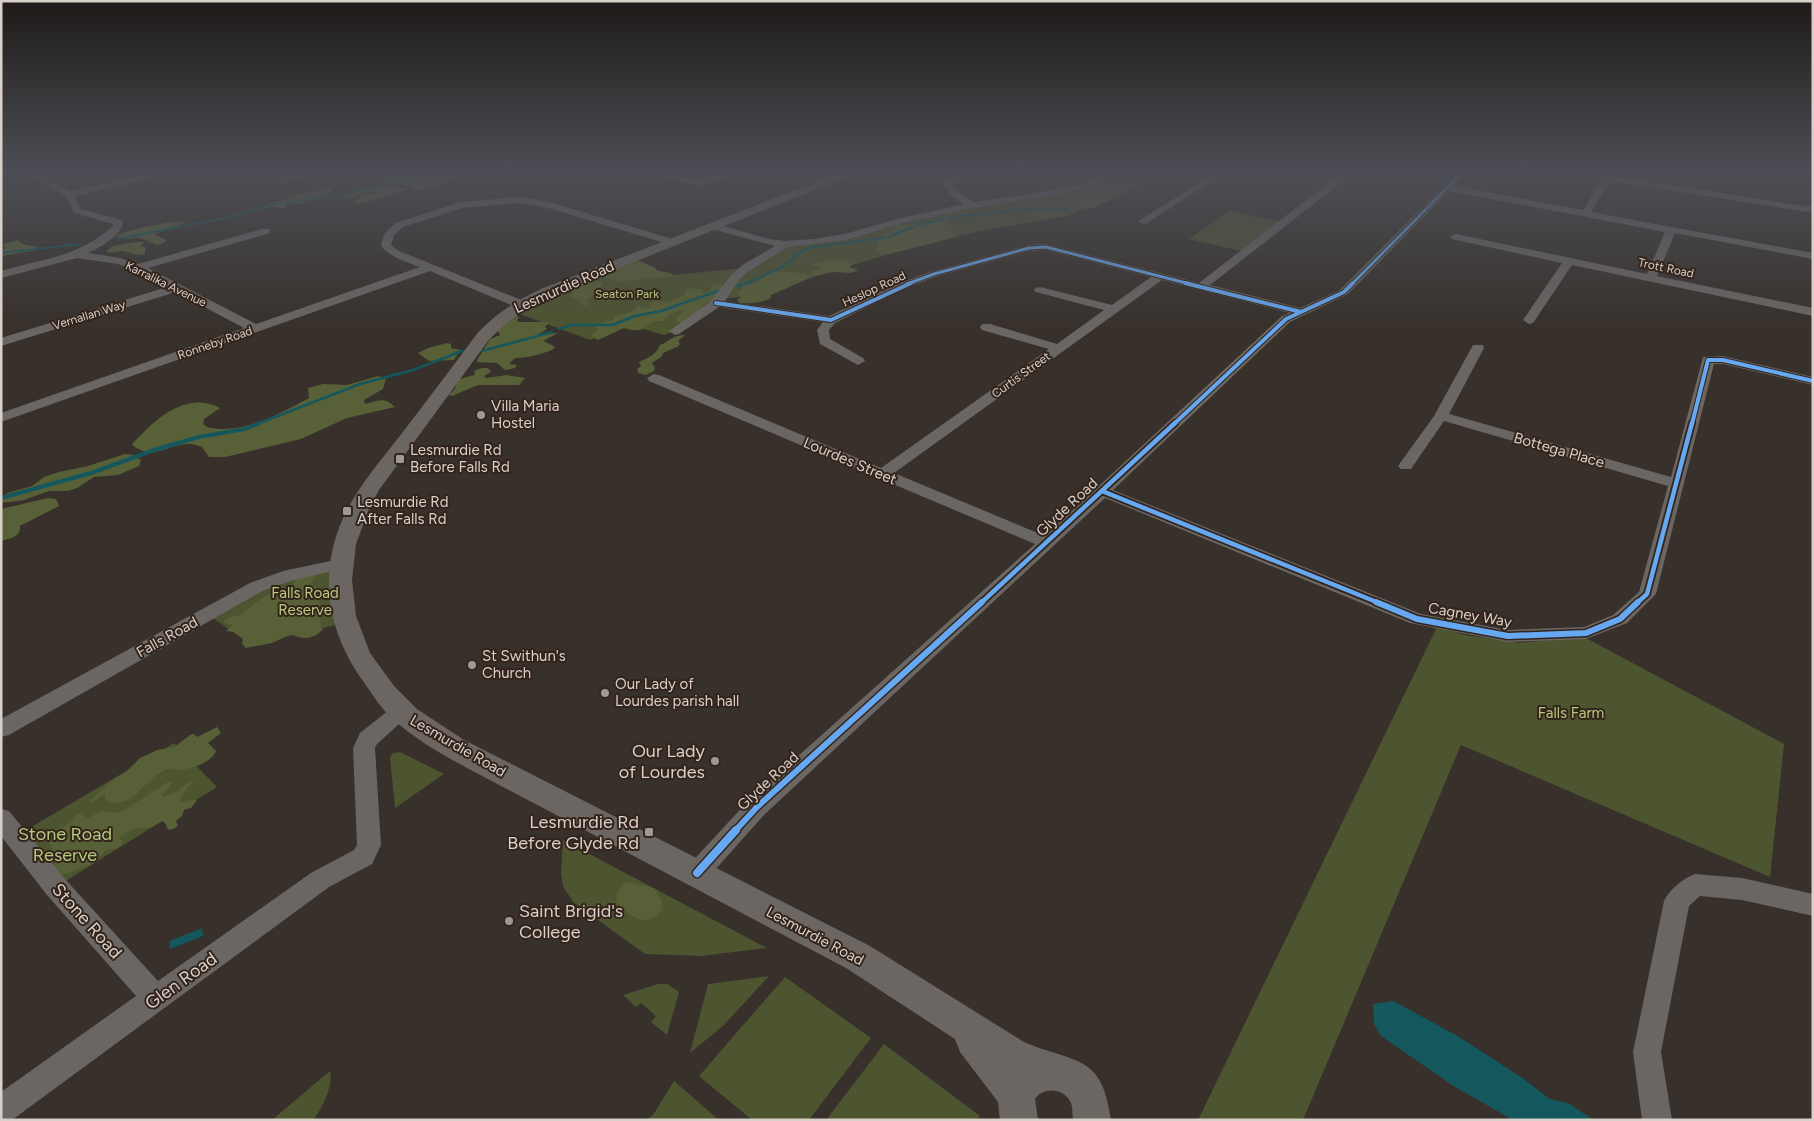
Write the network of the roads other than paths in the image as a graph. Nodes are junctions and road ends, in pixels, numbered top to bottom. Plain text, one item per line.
1 (118, 225) edge
2 (399, 225) edge
3 (617, 225) edge
4 (886, 225) edge
5 (1281, 225) edge
6 (1410, 225) edge
7 (1646, 225) edge
8 (712, 226) joint
9 (1671, 230) junction
10 (266, 231) dead end
11 (1456, 237) dead end
12 (672, 242) junction
13 (785, 244) junction
14 (75, 255) junction
15 (1813, 256) edge
16 (1568, 262) junction
17 (138, 268) junction
18 (428, 268) junction
19 (1, 275) edge
20 (1160, 276) junction
21 (1650, 279) junction
22 (1201, 287) junction
23 (176, 288) junction
24 (1040, 290) dead end
25 (716, 303) junction
26 (520, 304) junction
27 (1113, 309) junction
28 (1301, 312) junction
29 (1813, 312) edge
30 (831, 320) junction
31 (1529, 320) dead end
32 (986, 327) dead end
33 (255, 329) junction
34 (676, 331) dead end
35 (1, 342) edge
36 (1058, 348) junction
37 (1478, 348) dead end
38 (858, 361) dead end
39 (654, 378) dead end
40 (1813, 381) edge
41 (1441, 416) junction
42 (1, 418) edge
43 (1406, 466) dead end
44 (883, 474) junction
45 (1677, 484) junction
46 (1102, 491) junction
47 (1047, 543) junction
48 (340, 564) junction
49 (401, 711) junction
50 (1, 729) edge
51 (1, 818) edge
52 (697, 873) junction
53 (1813, 905) edge
54 (156, 999) junction
55 (962, 1024) junction
56 (1046, 1070) junction
57 (1018, 1108) edge
58 (1, 1110) edge
59 (1096, 1116) edge
60 (1657, 1120) edge

1 - 14 street
2 - 18 street
3 - 12 street
4 - 13 street
5 - 22 street
6 - 28 street, Glyde Road
7 - 9 street
8 - 12 main road, Lesmurdie Road
8 - 13 street
9 - 15 street
9 - 21 street
10 - 17 street
11 - 16 street, Trott Road
12 - 26 main road, Lesmurdie Road
13 - 25 street
14 - 17 street, Karralika Avenue
14 - 19 street
16 - 21 street, Trott Road
16 - 31 street
17 - 23 street, Karralika Avenue
18 - 26 street
18 - 33 street, Ronneby Road
20 - 22 street, Heslop Road
20 - 27 street, Curtis Street
20 - 30 street, Heslop Road
21 - 29 street, Trott Road
22 - 28 street, Heslop Road
23 - 33 street, Karralika Avenue
23 - 35 street, Vernallan Way
24 - 27 street
25 - 30 street, Heslop Road
25 - 34 street
26 - 48 main road, Lesmurdie Road
27 - 36 street, Curtis Street
28 - 46 street, Glyde Road
30 - 38 street
32 - 36 street
33 - 42 street, Ronneby Road
36 - 44 street, Curtis Street
37 - 41 street
39 - 44 street, Lourdes Street
40 - 45 street, Cagney Way
41 - 43 street
41 - 45 street, Bottega Place
44 - 47 street, Lourdes Street
45 - 46 street, Cagney Way
46 - 47 street, Glyde Road
47 - 52 street, Glyde Road
48 - 49 main road, Lesmurdie Road
48 - 50 street, Falls Road
49 - 52 main road, Lesmurdie Road
49 - 54 street, Glen Road
51 - 54 street, Stone Road
52 - 55 main road, Lesmurdie Road
53 - 60 street
54 - 58 street, Glen Road
55 - 56 main road, Lesmurdie Road
55 - 57 main road, Lesmurdie Road
56 - 57 main road, Lesmurdie Road
56 - 59 main road, Lesmurdie Road

